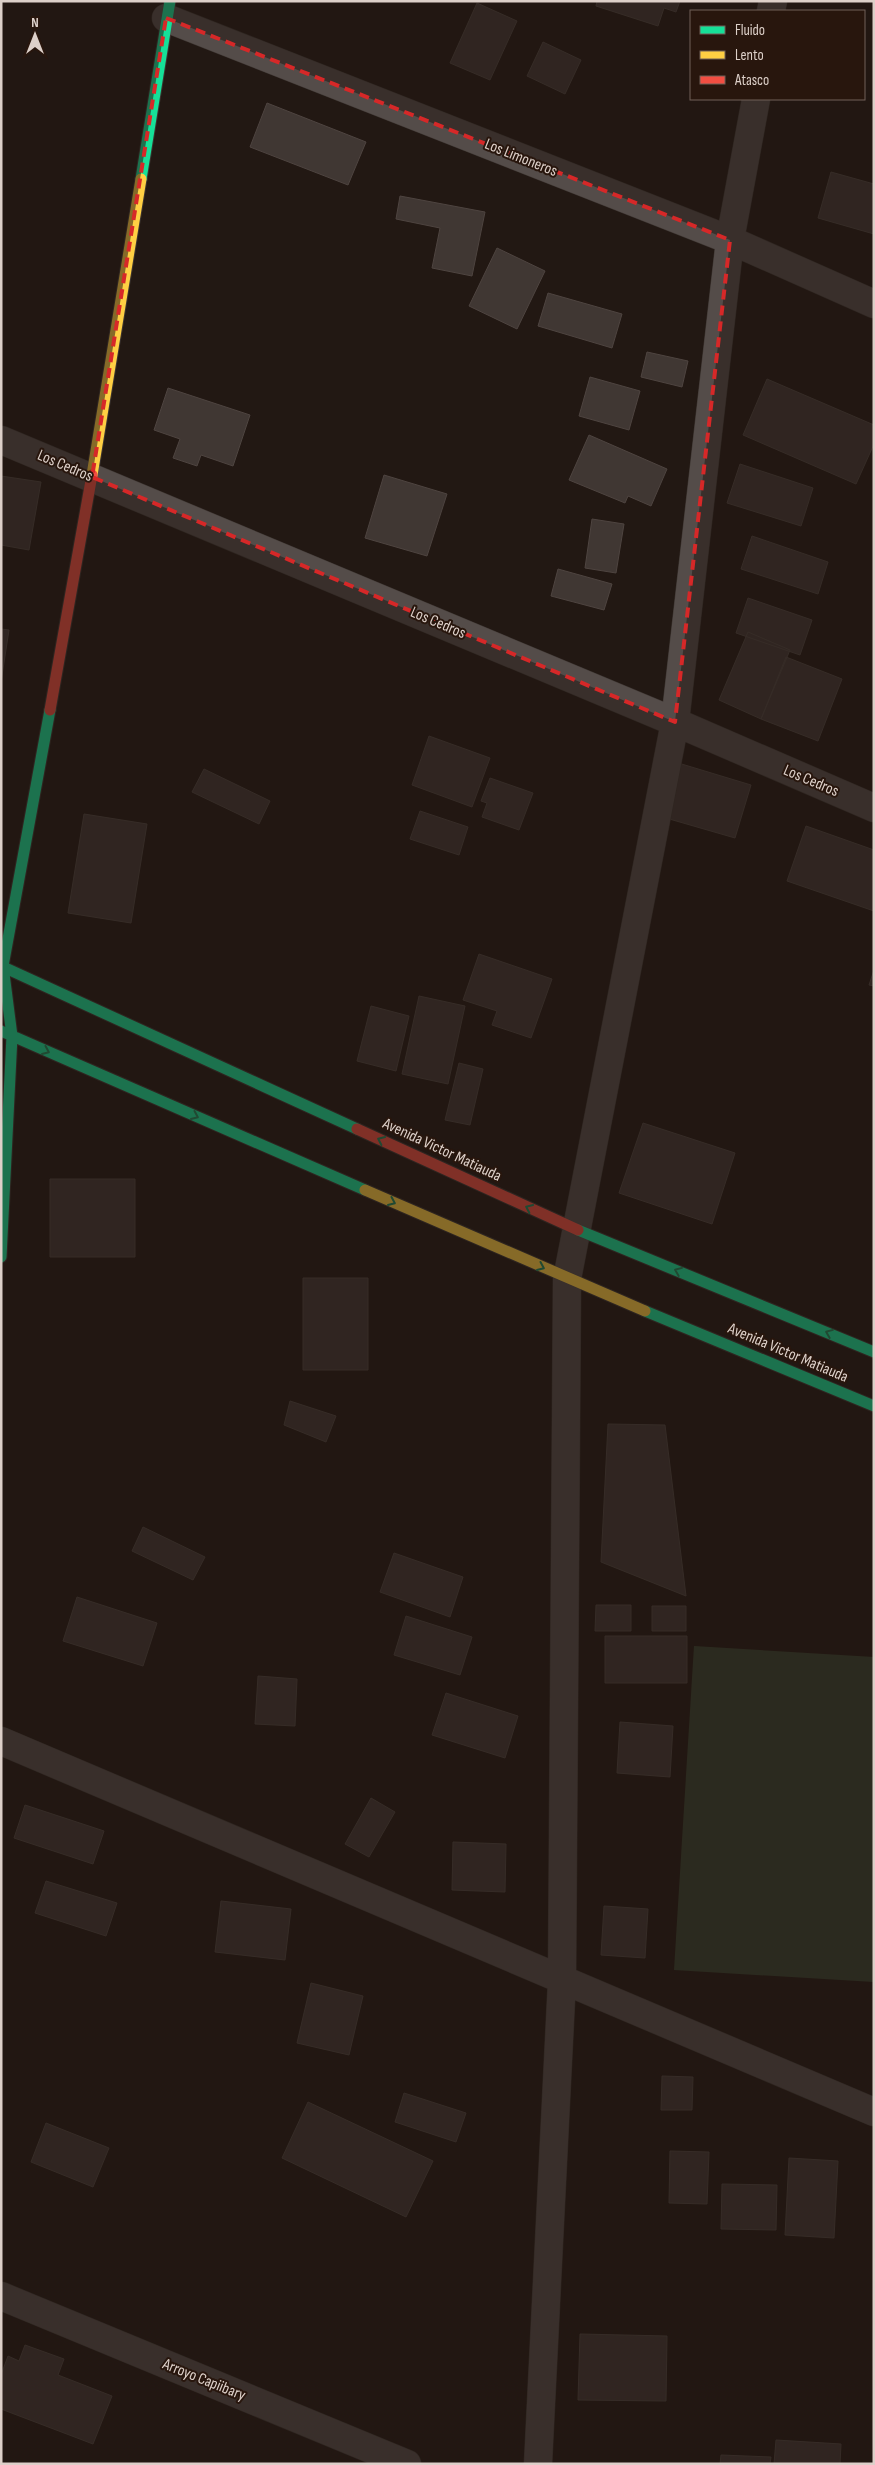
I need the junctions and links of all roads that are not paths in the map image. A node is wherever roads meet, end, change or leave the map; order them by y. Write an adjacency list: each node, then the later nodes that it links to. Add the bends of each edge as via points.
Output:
1 (168, 9): 3 (street, Los Limoneros); 6 (main road)
2 (756, 100): 3 (street)
3 (730, 240): 4 (street, Los Limoneros); 7 (street)
4 (874, 304)
5 (1, 440): 6 (street, Los Cedros)
6 (92, 477): 7 (street, Los Cedros); 9 (main road)
7 (675, 722): 8 (street, Los Cedros); 11 (street)
8 (874, 808)
9 (2, 966): 10 (main road); 11 (main road, Avenida Victor Matiauda, one-way to 9)
10 (6, 1033): 12 (main road); 13 (main road, Avenida Victor Matiauda, one-way to 13)
11 (576, 1229): 13 (street); 14 (main road, Avenida Victor Matiauda, one-way to 11)
12 (1, 1257)
13 (567, 1279): 15 (main road, Avenida Victor Matiauda); 17 (street)
14 (874, 1352)
15 (874, 1406)
16 (1, 1741): 17 (street)
17 (562, 1980): 18 (street); 21 (street)
18 (874, 2112)
19 (1, 2296): 20 (street, Arroyo Capiibary)
20 (407, 2464)
21 (538, 2464)

